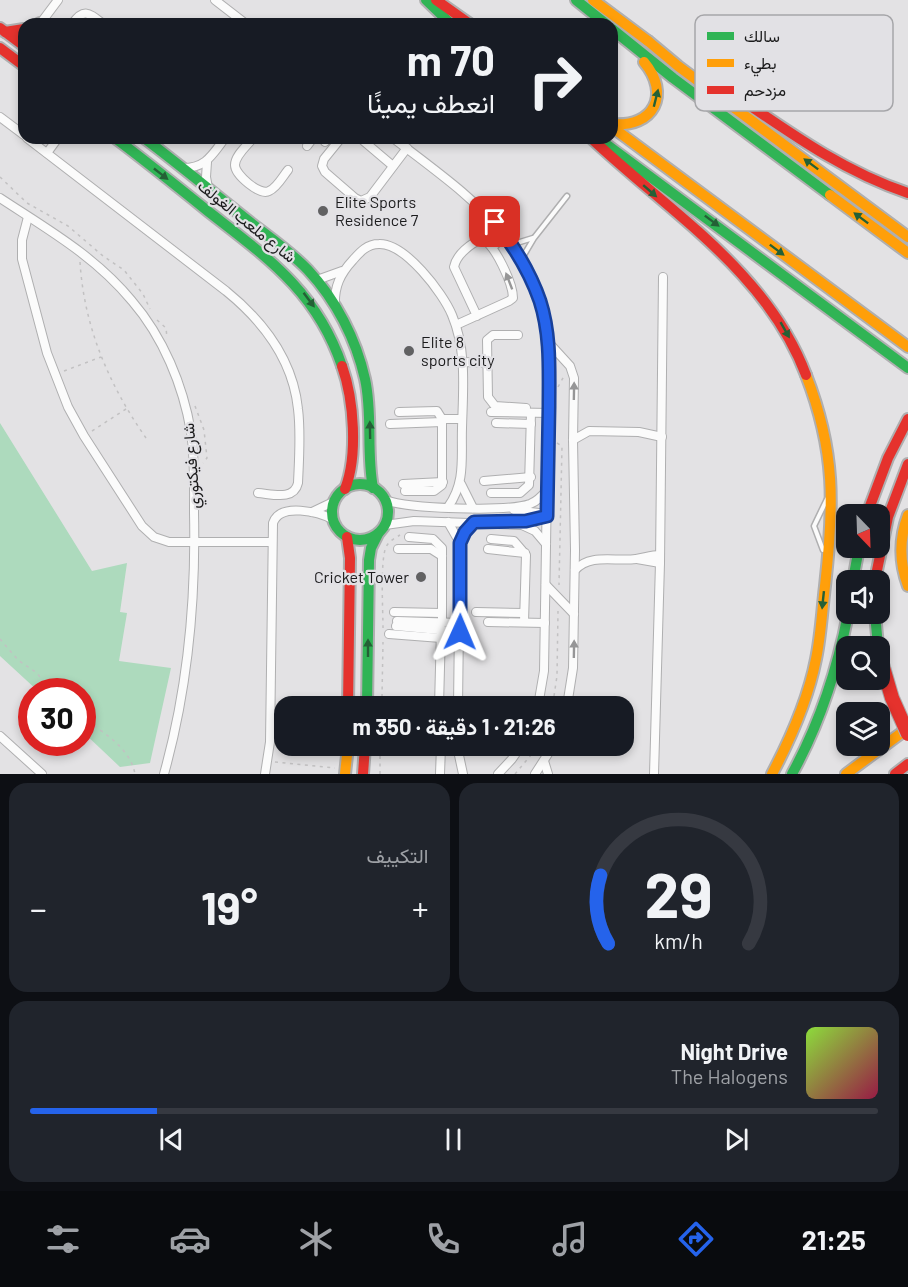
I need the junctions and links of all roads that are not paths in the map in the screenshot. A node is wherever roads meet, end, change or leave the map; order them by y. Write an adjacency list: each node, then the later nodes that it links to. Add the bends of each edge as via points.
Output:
1 (58, 0): 7 (street)
2 (215, 0): 10 (street)
3 (426, 0): 11 (main road)
4 (435, 0): 12 (main road)
5 (576, 0): 13 (main road)
6 (593, 0): 14 (main road)
7 (44, 18)
8 (77, 18): 9 (street, via 84,13)
9 (95, 18)
10 (238, 18)
11 (446, 18)
12 (461, 18)
13 (598, 18)
14 (617, 18)
15 (618, 19): 21 (main road)
16 (18, 29): 17 (main road)
17 (3, 30): 20 (main road)
18 (618, 34): 26 (main road, one-way to 18)
19 (618, 35): 31 (main road, one-way to 19, via 644,119 658,94 653,70)
20 (18, 41)
21 (648, 41): 24 (main road); 25 (main road, one-way to 21)
22 (0, 48): 23 (main road)
23 (18, 61)
24 (695, 69)
25 (695, 78)
26 (695, 94)
27 (717, 111): 64 (main road, one-way to 27)
28 (739, 111): 60 (main road, one-way to 28)
29 (759, 111): 54 (main road, via 838,163)
30 (0, 117): 33 (street)
31 (618, 125)
32 (618, 130): 74 (main road, one-way to 74)
33 (18, 131)
34 (35, 144): 48 (street)
35 (53, 144): 48 (street)
36 (124, 144): 58 (main road, شارع ملعب الغولف, one-way to 58)
37 (152, 144): 51 (main road, شارع ملعب الغولف)
38 (220, 144): 49 (street)
39 (248, 144): 52 (street, via 236,159 235,167 258,190 272,190)
40 (311, 144): 46 (street)
41 (336, 144): 50 (street, via 322,166 358,200 367,199)
42 (367, 144): 50 (street)
43 (401, 144): 47 (street)
44 (598, 144): 175 (main road, one-way to 175, via 750,280 793,345 810,383 826,443 831,525 812,679 792,736)
45 (606, 144): 77 (main road, one-way to 77)
46 (307, 146)
47 (406, 148): 50 (street); 62 (street, via 476,203)
48 (46, 153): 100 (street, via 242,303 279,351 295,389 299,412 298,487 290,495)
49 (207, 162): 51 (street); 53 (street)
50 (393, 166)
51 (182, 168): 53 (main road, شارع ملعب الغولف)
52 (288, 170)
53 (208, 188): 59 (main road, شارع ملعب الغولف)
54 (908, 194)
55 (567, 196): 61 (lane)
56 (0, 198): 57 (street, شارع فيكتوري)
57 (28, 217): 119 (street, شارع فيكتوري, via 79,249 107,274 146,319 169,359 191,433); 119 (street, via 22,260 55,375 84,436 148,532 161,540)
58 (216, 217): 59 (main road, via 227,211); 99 (main road, شارع ملعب الغولف, one-way to 99, via 284,271 311,302 331,335 344,369 351,405 352,466)
59 (265, 234): 68 (main road, شارع ملعب الغولف)
60 (908, 237)
61 (534, 238): 62 (lane, via 520,242); 65 (lane)
62 (508, 239): 63 (street); 65 (street)
63 (492, 247): 70 (street, one-way to 63, via 510,302 513,295); 70 (street, via 486,240 479,240 454,263 455,274)
64 (908, 254)
65 (521, 260): 73 (street, via 540,303)
66 (344, 271): 68 (street); 69 (street, via 335,291); 71 (street, via 370,245 390,246 432,282)
67 (663, 277): 90 (street)
68 (317, 280): 69 (main road, شارع ملعب الغولف)
69 (335, 306): 97 (main road, شارع ملعب الغولف, one-way to 69, via 366,380 354,341)
70 (477, 316): 71 (street)
71 (456, 325): 75 (street)
72 (519, 335): 76 (street, via 489,337)
73 (548, 342): 81 (street); 82 (street, one-way to 73, via 572,369)
74 (908, 347)
75 (463, 362): 76 (street); 83 (street)
76 (486, 363): 78 (street, via 489,401 495,406)
77 (908, 368)
78 (528, 410): 80 (street); 81 (street); 88 (street)
79 (399, 412): 85 (street, via 437,411)
80 (491, 412)
81 (549, 413): 98 (street)
82 (573, 418): 89 (street); 91 (street)
83 (462, 419): 85 (street); 95 (street)
84 (908, 419): 104 (main road)
85 (442, 421): 87 (street); 96 (street, via 443,482 439,489)
86 (495, 423): 88 (street)
87 (390, 424)
88 (531, 424): 93 (street)
89 (589, 431): 90 (street); 91 (street)
90 (662, 432): 128 (street)
91 (573, 440): 125 (street)
92 (908, 464): 131 (main road, via 888,517)
93 (531, 477): 94 (street); 101 (street, via 520,493)
94 (484, 481)
95 (461, 484): 105 (street); 106 (street)
96 (404, 487)
97 (373, 488): 99 (main road, via 359,485); 102 (main road)
98 (548, 488): 107 (street, via 530,504); 109 (street)
99 (345, 489): 103 (main road)
100 (258, 493)
101 (491, 493)
102 (386, 500): 105 (street, via 408,506); 115 (main road, via 388,513)
103 (335, 501): 108 (street); 111 (main road)
104 (871, 504)
105 (448, 507): 106 (street)
106 (473, 508): 107 (street)
107 (495, 508): 109 (street)
108 (311, 512): 111 (street); 120 (street, via 286,511 278,515 273,523)
109 (547, 515): 114 (street); 122 (street)
110 (908, 515): 133 (main road, via 900,550)
111 (334, 520): 116 (main road)
112 (448, 522): 113 (street); 115 (street, via 414,521); 121 (street)
113 (474, 522): 114 (street); 121 (street)
114 (497, 523): 122 (street, via 531,528)
115 (382, 529): 116 (main road, via 363,540); 148 (main road, one-way to 115, via 369,561 371,548)
116 (347, 537): 147 (main road)
117 (409, 537): 127 (street, via 433,539 442,548)
118 (491, 539): 126 (street, via 512,540)
119 (195, 542): 120 (street); 166 (street, شارع فيكتوري, via 191,640 178,720)
120 (272, 542): 167 (street, via 270,742)
121 (460, 543): 140 (street)
122 (547, 546): 132 (street)
123 (398, 549): 127 (street, via 431,549)
124 (488, 549): 126 (street)
125 (575, 550): 129 (street); 130 (street)
126 (525, 553): 136 (street, via 528,562)
127 (442, 556): 135 (street)
128 (660, 559): 129 (street); 174 (street)
129 (590, 560): 130 (street)
130 (575, 570): 137 (street)
131 (877, 570)
132 (546, 585): 137 (street); 141 (street)
133 (908, 586)
134 (476, 612): 136 (street)
135 (441, 613): 143 (street); 143 (street, via 396,620)
136 (524, 613): 139 (street)
137 (574, 614): 152 (street, one-way to 137)
138 (488, 622): 139 (street)
139 (524, 622): 141 (street)
140 (460, 623): 143 (street); 144 (street)
141 (545, 623): 151 (street)
142 (846, 624): 176 (main road, via 828,698)
143 (441, 630): 144 (street); 145 (street); 149 (street)
144 (460, 632): 150 (street)
145 (389, 634)
146 (890, 690): 154 (main road, bridge)
147 (348, 696)
148 (367, 696)
149 (439, 696)
150 (458, 696)
151 (540, 696)
152 (569, 696)
153 (908, 728): 177 (main road)
154 (908, 734)
155 (0, 736): 165 (street)
156 (347, 756): 164 (main road)
157 (364, 756): 168 (main road)
158 (441, 756): 169 (street)
159 (459, 756): 170 (street)
160 (514, 756): 171 (street)
161 (547, 756): 162 (street)
162 (544, 761): 172 (street); 173 (street)
163 (908, 764): 178 (main road)
164 (345, 772)
165 (42, 774)
166 (164, 774)
167 (265, 774)
168 (363, 774)
169 (440, 774)
170 (463, 774)
171 (498, 774)
172 (535, 774)
173 (548, 774)
174 (654, 774)
175 (772, 774)
176 (792, 774)
177 (846, 774)
178 (895, 774)

